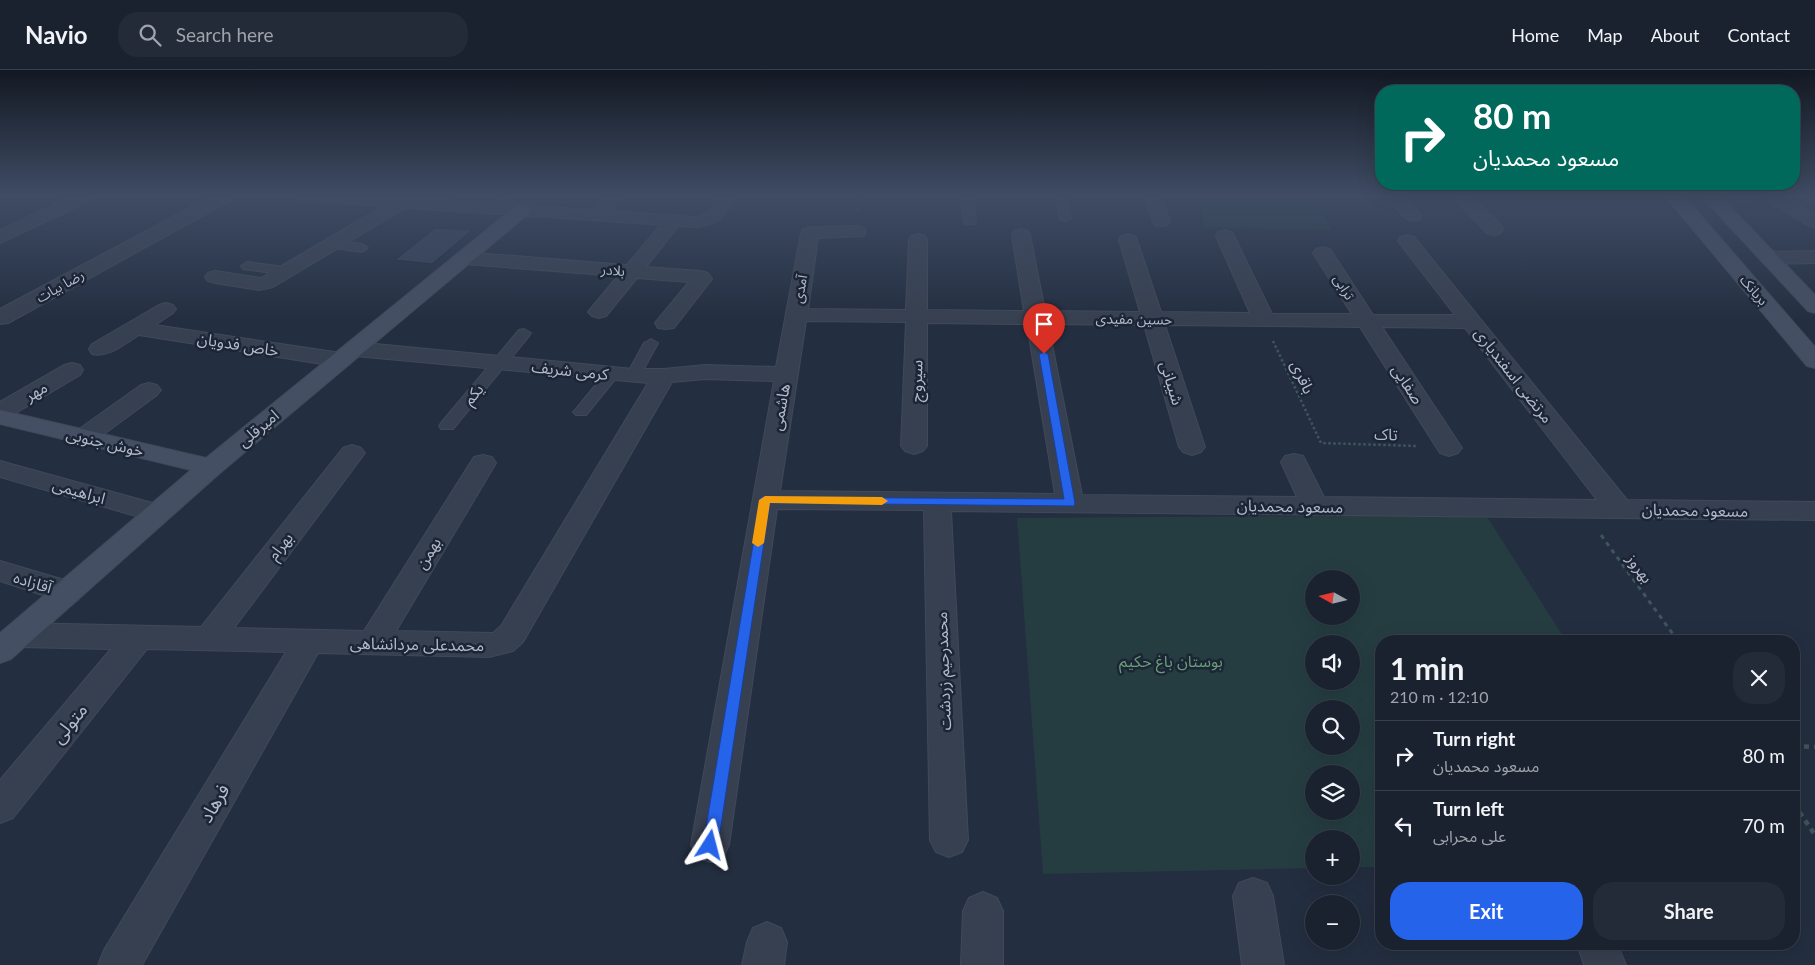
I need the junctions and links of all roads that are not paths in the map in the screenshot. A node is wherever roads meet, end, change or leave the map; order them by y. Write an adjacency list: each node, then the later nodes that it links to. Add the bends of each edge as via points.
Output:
1 (148, 238): 29 (street, رضا بیات)
2 (339, 238): 13 (street)
3 (481, 238): 17 (main road, امیرقلی)
4 (660, 238): 21 (street)
5 (809, 238): 26 (street, آمدی)
6 (1023, 238): 28 (street)
7 (1226, 238): 31 (street)
8 (1710, 238): 40 (main road, بریانک)
9 (1750, 238): 18 (main road, بریانک)
10 (918, 240): 27 (street, سیروج)
11 (1128, 240): 30 (street, شیبانی)
12 (1407, 241): 33 (street, مرتضی اسفندیاری)
13 (331, 244): 14 (lane); 20 (street)
14 (362, 248)
15 (1323, 253): 32 (street, ترابی)
16 (1815, 257): 18 (street)
17 (464, 258): 21 (street, بلادر); 39 (main road, امیرقلی)
18 (1769, 258): 23 (main road, بریانک)
19 (247, 266): 20 (lane)
20 (285, 271): 22 (street, via 259,284)
21 (632, 272): 25 (street); 34 (street, بلادر, via 701,277)
22 (215, 277)
23 (1815, 307)
24 (166, 310): 35 (street)
25 (599, 312)
26 (796, 315): 27 (street, حسین مفیدی); 43 (street, هاشمی)
27 (917, 316): 28 (street, حسین مفیدی); 52 (street, سیروج)
28 (1037, 317): 30 (street, حسین مفیدی); 62 (street)
29 (0, 318)
30 (1152, 319): 31 (street, حسین مفیدی); 53 (street, شیبانی)
31 (1264, 320): 32 (street, حسین مفیدی)
32 (1366, 321): 33 (street, حسین مفیدی); 54 (street, صفایی)
33 (1473, 322): 64 (street, مرتضی اسفندیاری)
34 (666, 323)
35 (136, 328): 38 (street); 39 (street, خاص فدویان)
36 (524, 333): 41 (lane, یکم)
37 (651, 343): 44 (lane)
38 (100, 349)
39 (348, 354): 41 (street, کرمی شریف); 58 (main road, امیرقلی)
40 (1815, 360)
41 (500, 363): 44 (street, کرمی شریف); 50 (lane, یکم)
42 (72, 370): 47 (street, مهر)
43 (786, 374): 45 (street, کرمی شریف, via 705,372); 60 (street, هاشمی)
44 (623, 375): 45 (street, کرمی شریف); 48 (lane)
45 (664, 376): 73 (street, محمدعلی مردانشاهی, via 512,634 502,643 489,645)
46 (149, 390): 51 (street)
47 (0, 412)
48 (581, 412)
49 (0, 417): 51 (main road, خوش جنوبی)
50 (447, 426)
51 (84, 437): 58 (main road, خوش جنوبی)
52 (914, 446)
53 (1192, 447)
54 (1450, 448)
55 (352, 452): 70 (street, بهرام)
56 (1294, 462): 63 (street)
57 (483, 463): 73 (street, بهمن)
58 (211, 467): 66 (main road, امیرقلی)
59 (0, 470): 66 (street, ابراهیمی)
60 (765, 500): 61 (street, مسعود محمدیان); 76 (street, هاشمی)
61 (937, 502): 62 (street, مسعود محمدیان); 75 (street, محمدرحیم زردشت)
62 (1070, 503): 63 (street, مسعود محمدیان)
63 (1315, 506): 64 (street, مسعود محمدیان)
64 (1619, 509): 65 (street, مسعود محمدیان)
65 (1815, 511)
66 (158, 514): 68 (main road, امیرقلی)
67 (0, 571): 68 (street, آقازاده)
68 (67, 592): 72 (main road, امیرقلی)
69 (138, 638): 70 (street, محمدعلی مردانشاهی); 72 (street, محمدعلی مردانشاهی); 74 (street, متولی)
70 (208, 640): 71 (street, محمدعلی مردانشاهی)
71 (308, 642): 73 (street, محمدعلی مردانشاهی); 80 (street, فرهاد)
72 (9, 643)
73 (373, 643)
74 (0, 807)
75 (949, 840)
76 (710, 845)
77 (1253, 896): 82 (street)
78 (984, 911): 81 (street)
79 (1600, 950): 83 (street)
80 (119, 965)
81 (982, 965)
82 (1263, 965)
83 (1606, 965)

